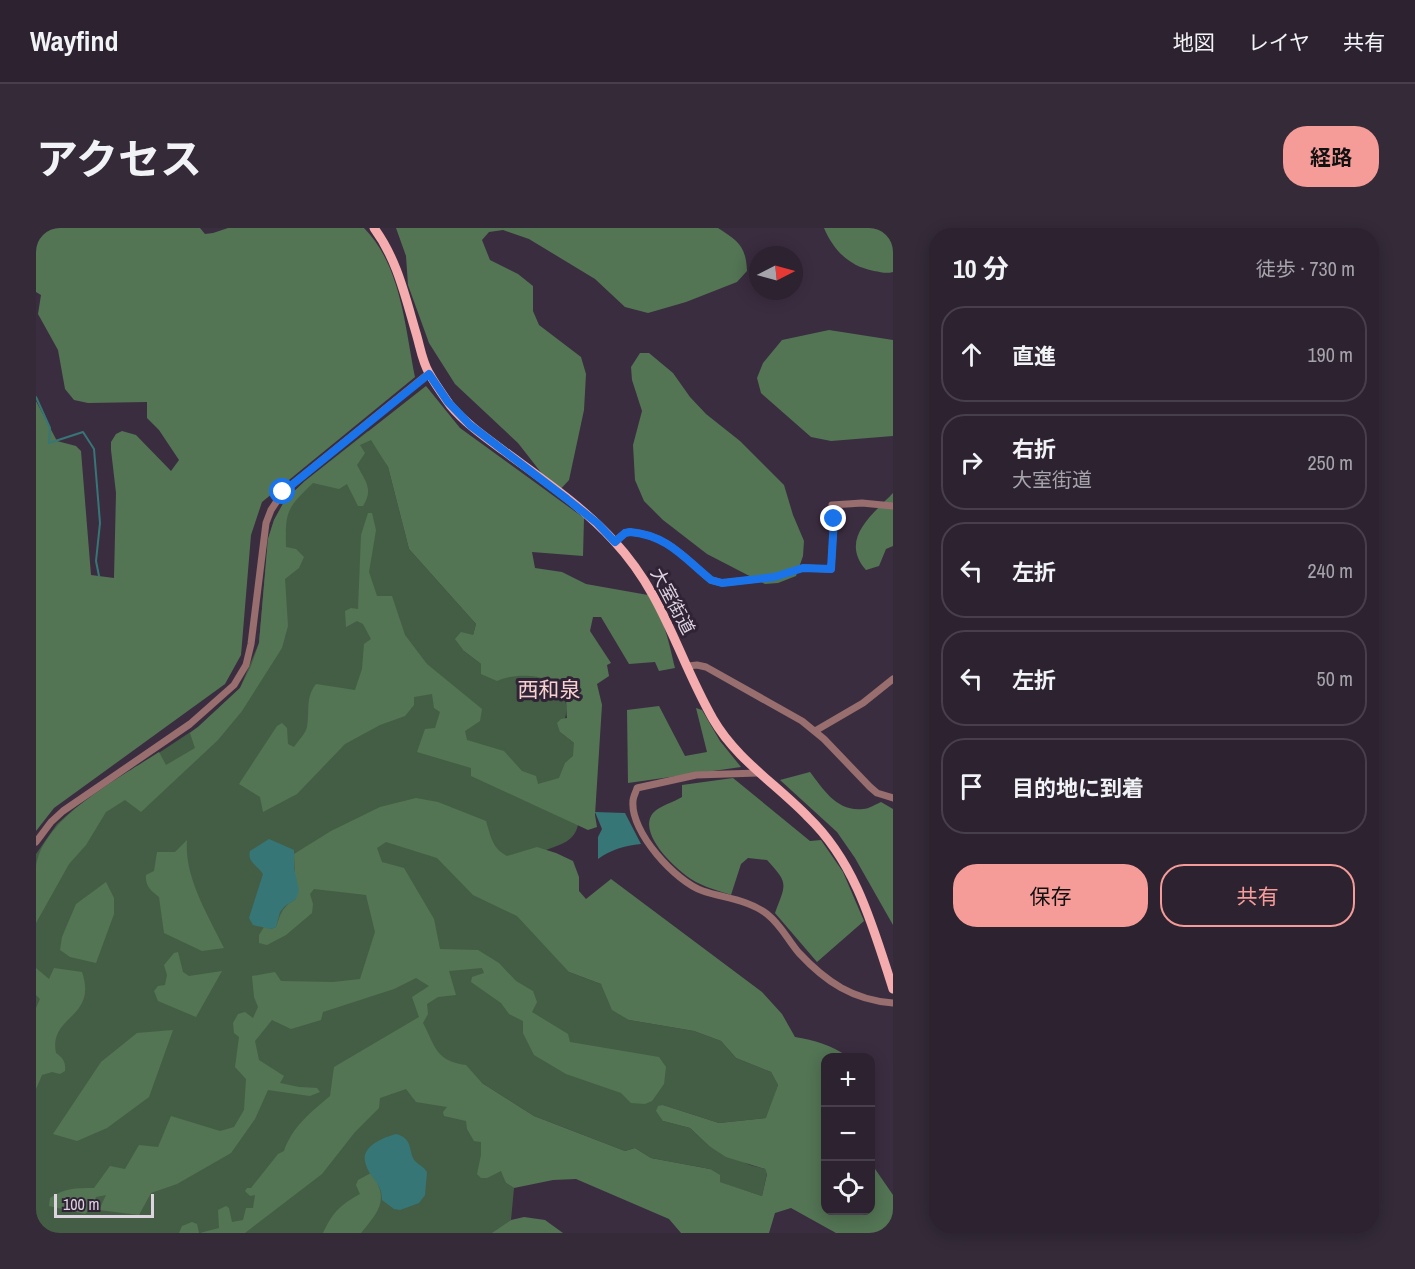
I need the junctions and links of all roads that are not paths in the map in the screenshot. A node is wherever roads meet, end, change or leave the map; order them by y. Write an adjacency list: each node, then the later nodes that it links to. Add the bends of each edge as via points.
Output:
1 (374, 228): 2 (main road, 大室街道, via 401,281)
2 (429, 374): 4 (main road, 大室街道, via 470,425 597,523); 10 (street, via 283,492 271,510 264,535 251,644 246,665 234,685 190,724 63,811)
3 (893, 506): 4 (street, via 832,505 831,569 803,568 774,577 717,582 668,543 630,532)
4 (615, 542): 5 (main road, 大室街道, via 655,596)
5 (688, 666): 7 (street, via 714,671); 8 (main road, 大室街道, via 713,719)
6 (893, 679): 7 (street, via 863,703)
7 (815, 730): 9 (street, via 870,787)
8 (758, 773): 11 (main road, 大室街道, via 808,816 843,860 860,893); 12 (street, via 696,775 637,788 633,801 638,823 657,854 683,880 765,912 799,952 844,991)
9 (893, 798)
10 (36, 842)
11 (893, 989)
12 (893, 1003)

